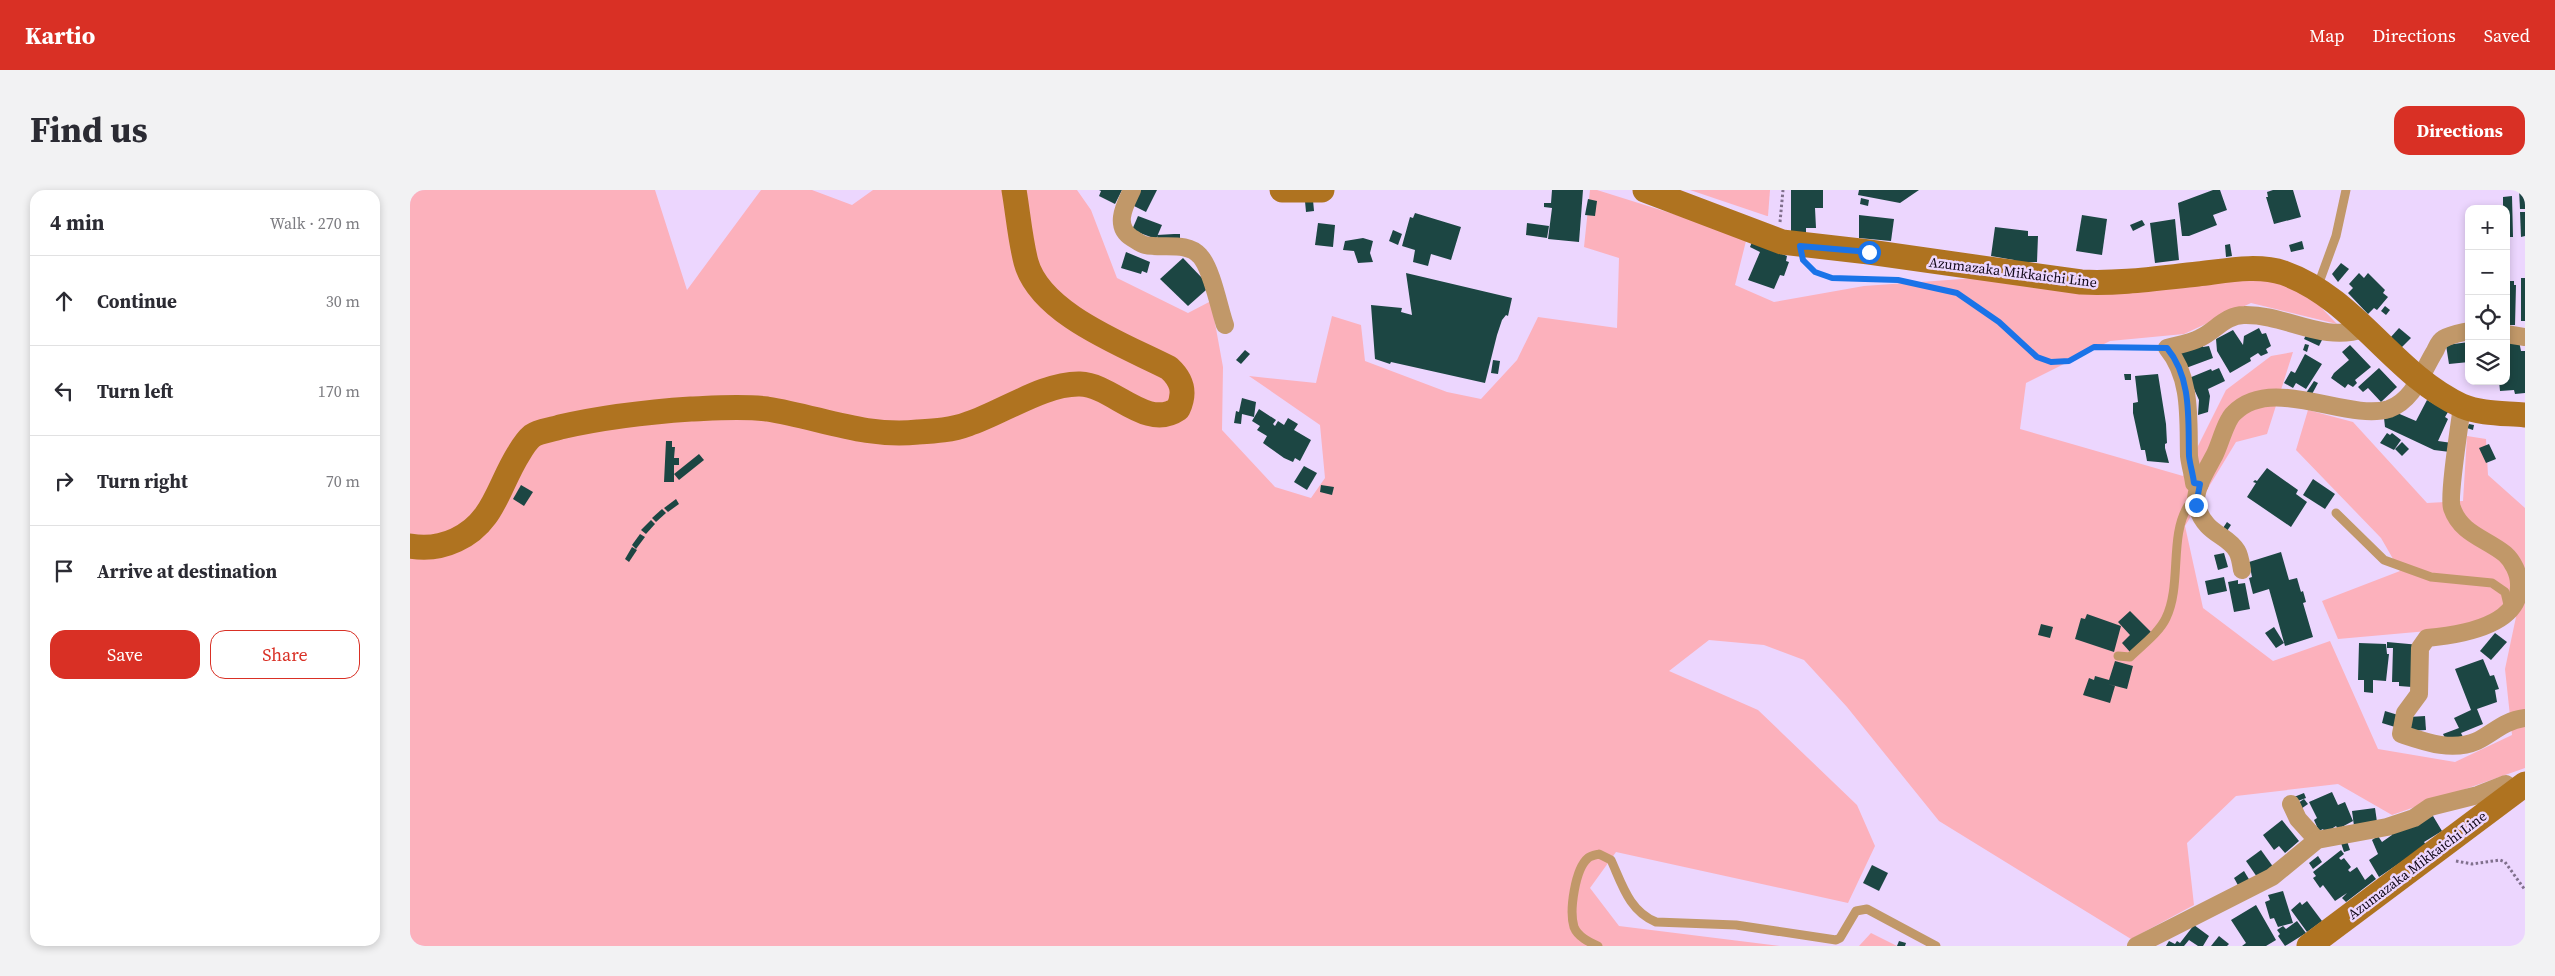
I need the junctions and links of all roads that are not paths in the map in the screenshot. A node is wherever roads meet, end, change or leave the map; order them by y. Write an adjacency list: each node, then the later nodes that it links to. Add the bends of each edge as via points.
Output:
1 (1014, 190): 19 (main road, via 1026,263 1036,284 1052,301 1088,328 1177,375 1183,389 1178,409 1162,416 1098,388 1080,384 1054,388 962,426 916,433 858,431 767,409 733,407 610,416 532,436 513,462 486,518 477,528 441,545 428,548)
2 (1132, 190): 8 (street, via 1122,210 1121,225 1128,236 1144,245 1188,248 1201,257)
3 (1282, 190): 4 (main road)
4 (1322, 190)
5 (1645, 190): 7 (main road, Azumazaka Mikkaichi Line, via 1791,244 2081,282 2110,284 2242,269 2282,273)
6 (2346, 190): 7 (lane, via 2336,236)
7 (2317, 288): 9 (main road, Azumazaka Mikkaichi Line)
8 (1225, 325)
9 (2364, 329): 13 (main road, Azumazaka Mikkaichi Line); 16 (street, via 2353,333 2325,333 2241,314 2201,338 2167,348 2177,360 2183,378 2190,418 2189,459 2194,483)
10 (2465, 332): 13 (street, via 2441,340)
11 (2510, 335): 12 (street)
12 (2525, 337)
13 (2419, 379): 14 (main road, Azumazaka Mikkaichi Line); 16 (street, via 2401,403 2376,411 2289,398 2260,400 2246,405 2233,414)
14 (2462, 406): 15 (main road, Azumazaka Mikkaichi Line, via 2478,411); 21 (street, via 2451,506 2460,524 2506,554 2519,574 2520,594)
15 (2525, 415)
16 (2200, 484): 17 (street)
17 (2196, 505): 20 (street, via 2204,522 2237,551); 22 (lane, via 2188,506 2184,513 2176,558 2174,600 2166,620 2130,657)
18 (2336, 513): 21 (lane, via 2384,560 2431,577 2492,583 2504,592)
19 (410, 546)
20 (2242, 570)
21 (2509, 612): 23 (street, via 2480,629 2427,638 2420,648 2419,694 2405,713 2401,734 2432,745 2456,746 2476,741 2507,721)
22 (2118, 656)
23 (2525, 718)
24 (2520, 788): 26 (street, via 2506,784 2496,786 2430,807 2414,818 2386,827); 27 (main road, Azumazaka Mikkaichi Line)
25 (2291, 804): 26 (street, via 2298,820)
26 (2317, 840): 30 (street, via 2272,877)
27 (2321, 942)
28 (1598, 946): 29 (lane, via 1582,938 1574,927 1573,898 1578,874 1587,859 1599,854 1611,860 1627,897 1636,909 1656,922 1736,925 1836,940 1856,911 1867,908)
29 (1936, 946)
30 (2136, 946)

